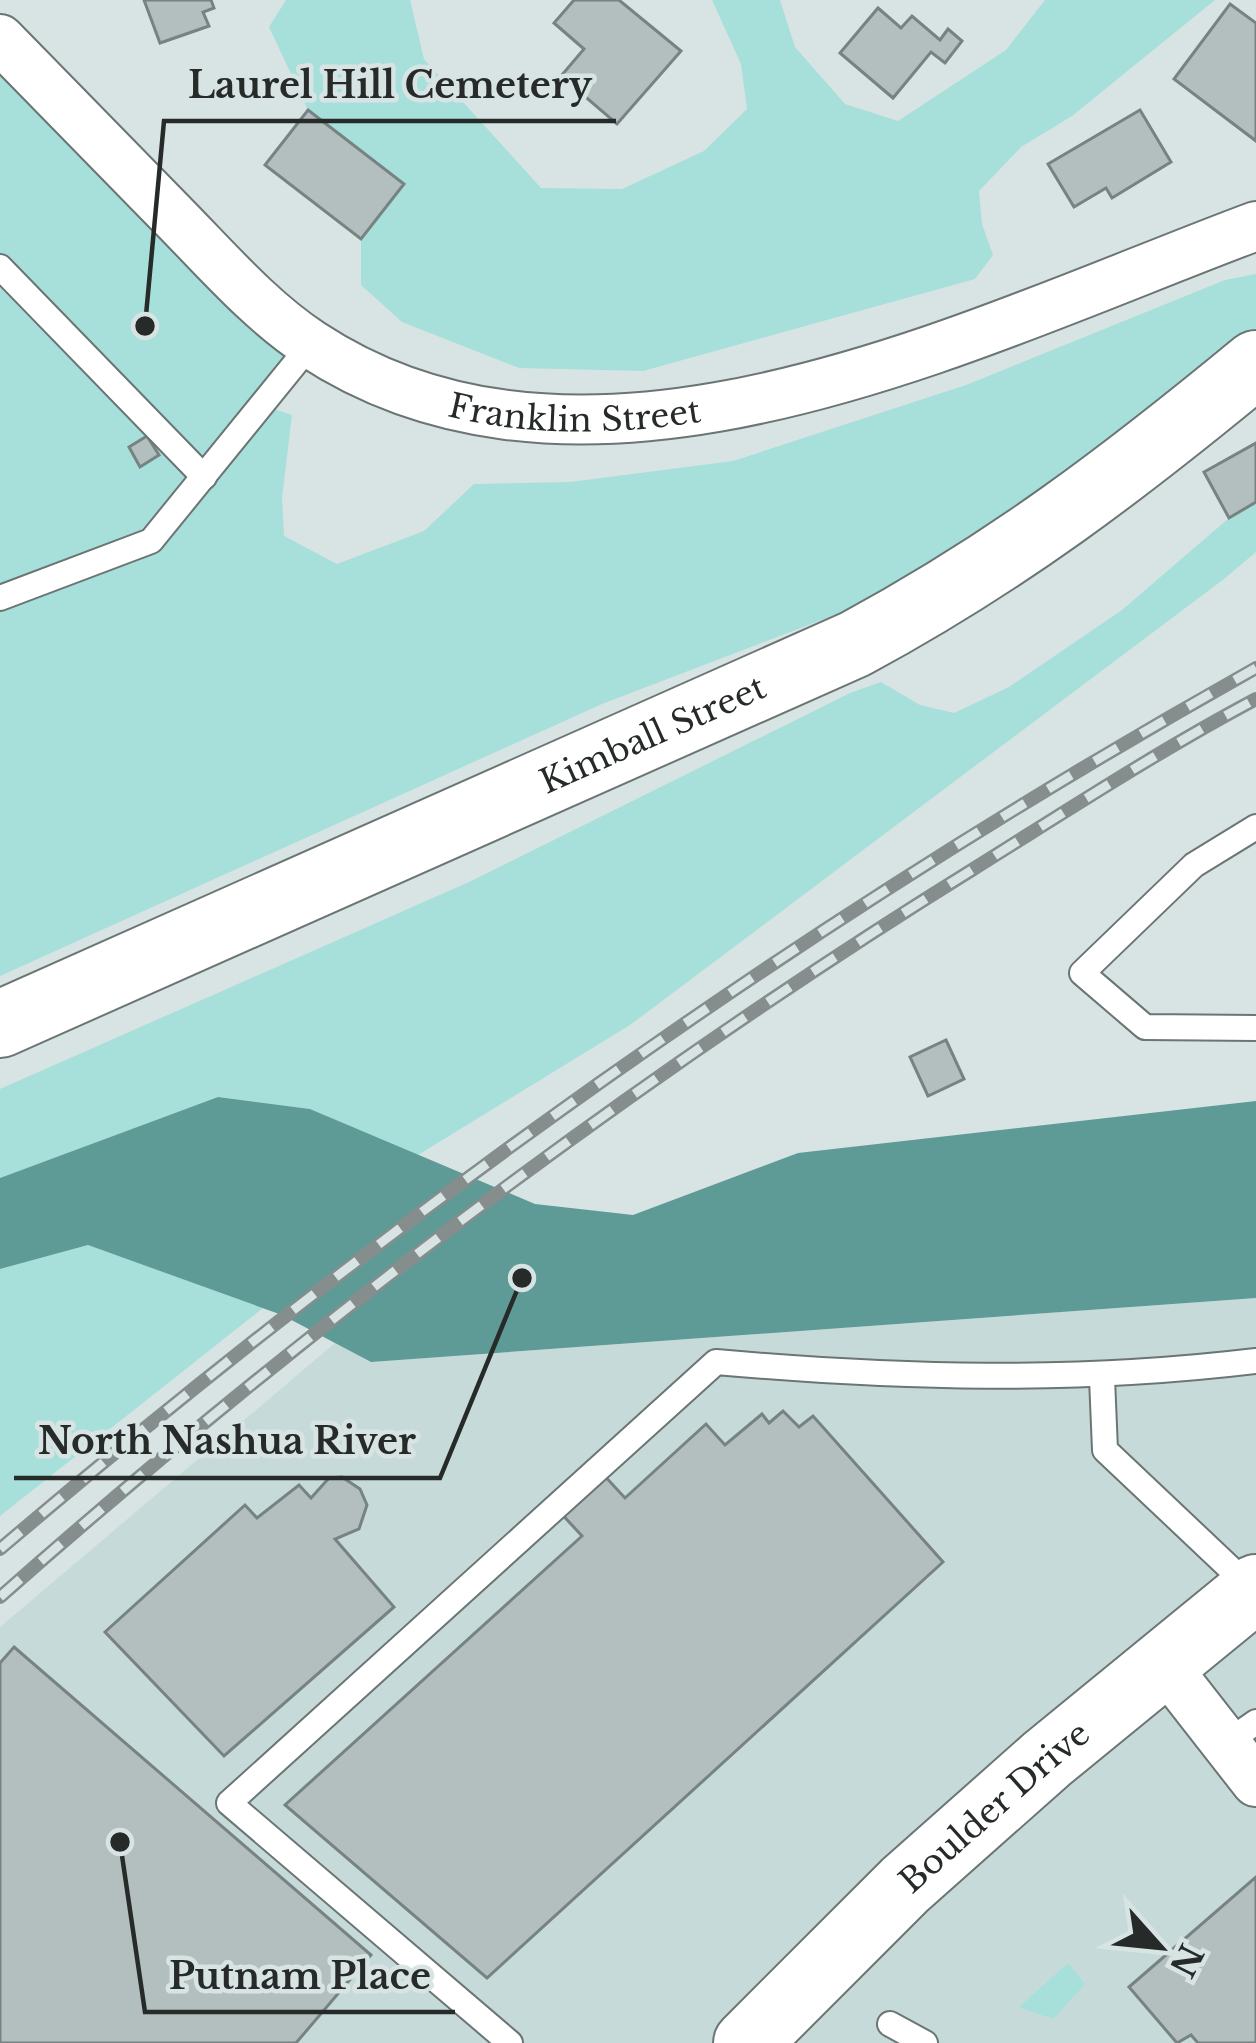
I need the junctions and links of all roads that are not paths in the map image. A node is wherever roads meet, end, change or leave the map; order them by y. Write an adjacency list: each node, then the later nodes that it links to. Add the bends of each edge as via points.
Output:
1 (0, 40): 4 (street, Franklin Street)
2 (1256, 226): 4 (street, Franklin Street, via 839,377 641,418 499,417 387,380)
3 (0, 267): 6 (lane)
4 (311, 344): 6 (lane)
5 (1256, 364): 9 (main road, Kimball Street, via 1056,524 855,644)
6 (204, 477): 7 (lane, via 151,541)
7 (0, 598)
8 (1256, 827): 10 (lane, via 1194,865 1082,974 1145,1027)
9 (0, 1024)
10 (1256, 1028)
11 (1256, 1361): 12 (lane)
12 (1102, 1378): 13 (lane, via 1105,1450); 18 (lane, via 850,1374 716,1362 229,1803)
13 (1254, 1589): 14 (main road, Boulder Drive)
14 (1163, 1663): 15 (street); 19 (main road, Boulder Drive, via 905,1885)
15 (1241, 1733): 16 (street)
16 (1256, 1782)
17 (890, 2024): 20 (lane)
18 (510, 2043)
19 (748, 2043)
20 (925, 2043)

